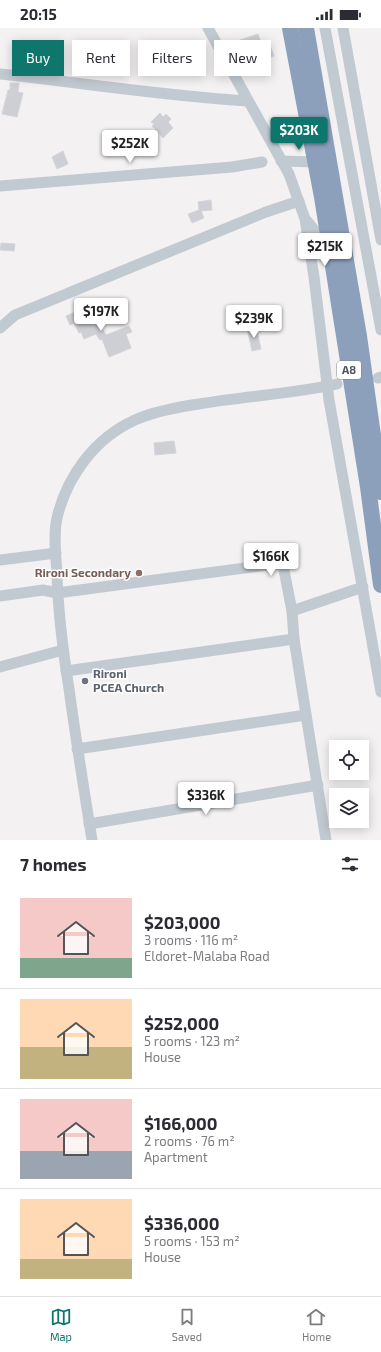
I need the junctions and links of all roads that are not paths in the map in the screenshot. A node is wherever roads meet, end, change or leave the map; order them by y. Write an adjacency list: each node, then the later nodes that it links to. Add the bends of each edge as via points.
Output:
1 (208, 28): 7 (street)
2 (290, 28): 10 (highway, A8)
3 (306, 28): 19 (highway, A8, via 359,336)
4 (325, 28): 17 (street)
5 (343, 28): 14 (street)
6 (0, 74): 7 (street)
7 (248, 102): 8 (street)
8 (281, 161): 10 (street); 12 (street)
9 (262, 162): 11 (street, via 232,167)
10 (316, 162): 15 (highway, A8)
11 (0, 186)
12 (299, 201): 13 (street); 16 (street, via 266,212 15,316)
13 (305, 219): 15 (street); 18 (street)
14 (381, 240)
15 (330, 251): 22 (highway, A8)
16 (0, 328)
17 (381, 330)
18 (332, 385): 20 (street, via 183,406 149,415 120,428 82,462 69,482 57,519); 23 (street)
19 (381, 492)
20 (56, 553): 21 (street); 24 (street)
21 (0, 560)
22 (381, 585)
23 (364, 587): 26 (street); 31 (street)
24 (57, 593): 25 (street, via 43,590); 26 (street, via 280,564 283,565); 28 (street)
25 (0, 596)
26 (292, 611): 27 (street)
27 (294, 639): 30 (street); 32 (street)
28 (63, 650): 29 (street); 30 (street)
29 (0, 667)
30 (66, 671): 33 (street)
31 (381, 692)
32 (306, 715): 33 (street); 34 (street)
33 (77, 748): 35 (street)
34 (318, 785): 35 (street); 37 (street)
35 (89, 824): 36 (street)
36 (92, 840)
37 (326, 840)

